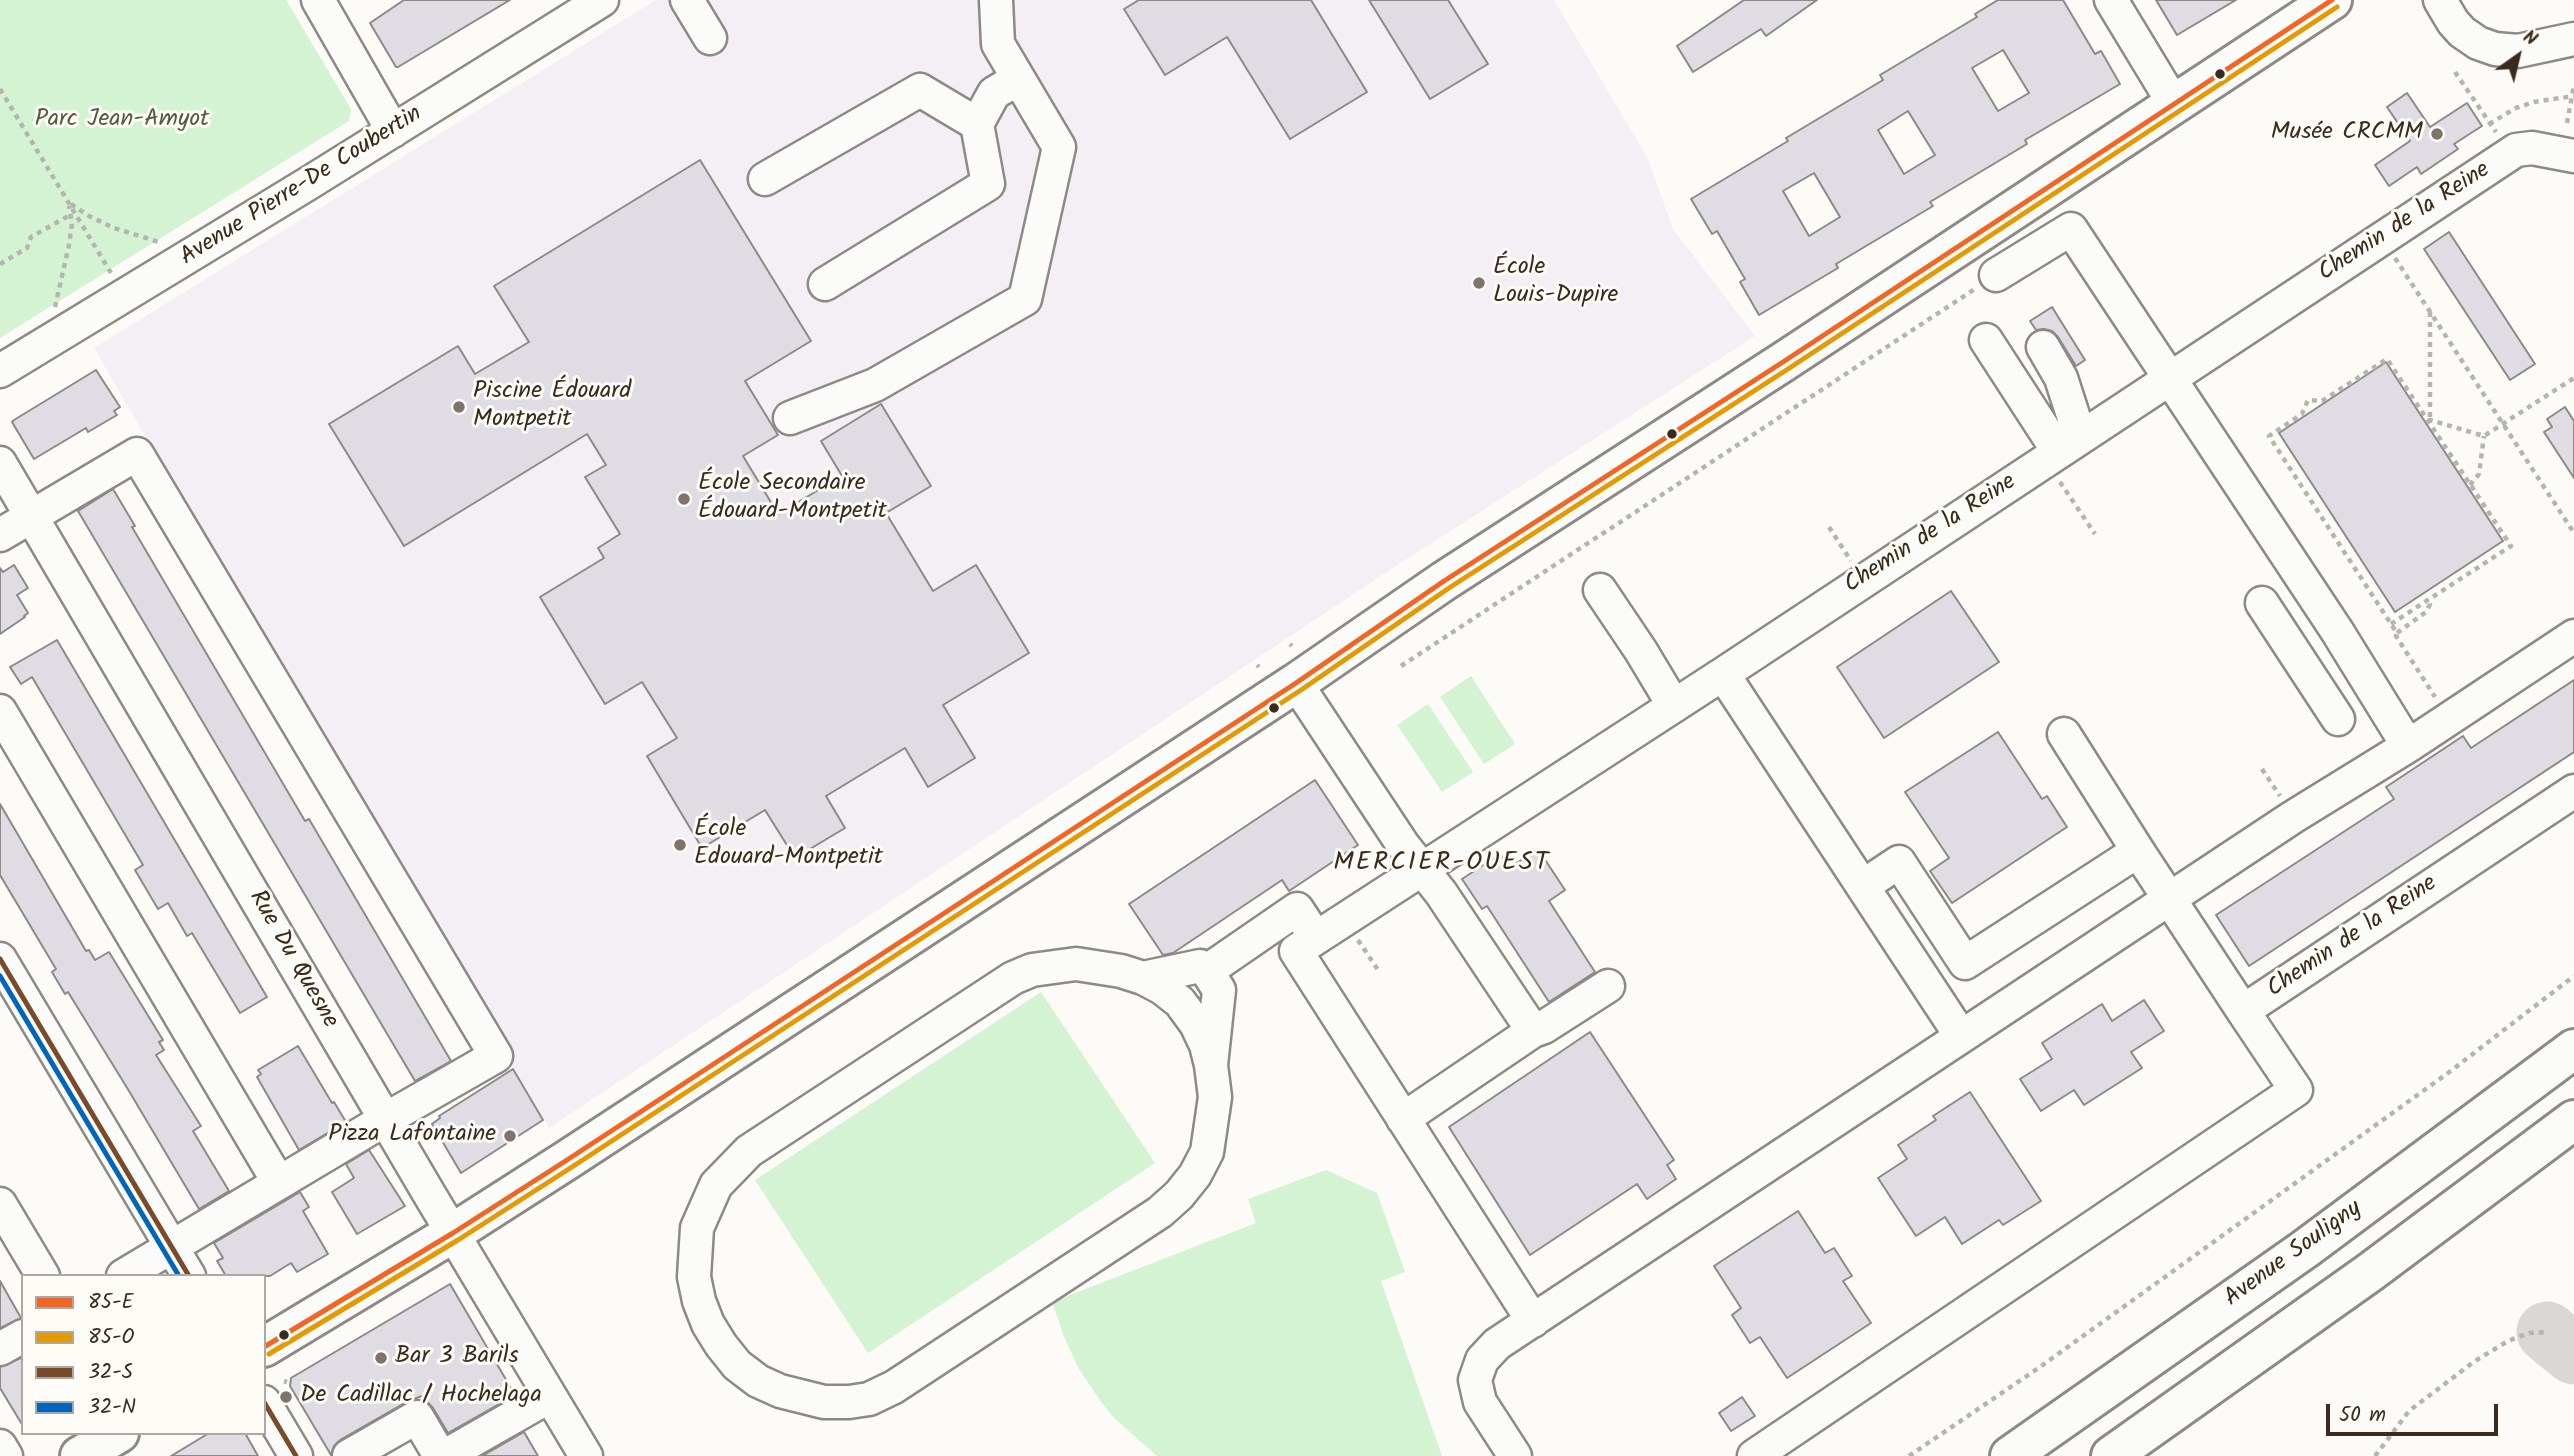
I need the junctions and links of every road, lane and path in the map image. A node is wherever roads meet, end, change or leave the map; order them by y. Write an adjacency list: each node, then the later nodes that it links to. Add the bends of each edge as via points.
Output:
1 (319, 0): 21 (street)
2 (602, 0): 21 (street, Avenue Pierre-De Coubertin)
3 (687, 0): 8 (street)
4 (996, 0): 11 (street, via 998,44)
5 (2111, 0): 17 (street)
6 (2332, 0): 17 (main road)
7 (2440, 0): 9 (street, via 2462,32 2496,49 2518,51)
8 (710, 38)
9 (2574, 39)
10 (2455, 72): 20 (path)
11 (1018, 79): 19 (street, via 994,93); 40 (street, via 1059,147 1025,299 875,385)
12 (2574, 85): 14 (path)
13 (0, 89): 16 (path)
14 (2573, 96): 18 (path); 20 (path, via 2533,102)
15 (0, 102): 16 (path)
16 (7, 103): 25 (path)
17 (2174, 104): 64 (main road, via 1456,573)
18 (2567, 123)
19 (977, 124): 24 (street, via 920,90); 32 (street, via 988,184)
20 (2489, 124): 22 (path)
21 (393, 131): 37 (street, Avenue Pierre-De Coubertin)
22 (2497, 134)
23 (2574, 156): 38 (street, Chemin de la Reine, via 2532,148 2516,150)
24 (765, 179)
25 (68, 202): 26 (path); 27 (path, via 106,224); 30 (path)
26 (70, 215): 29 (path, via 32,237 27,248); 33 (path, via 66,266)
27 (160, 243)
28 (2391, 253): 34 (path)
29 (0, 264)
30 (111, 273)
31 (1996, 275): 38 (street, via 2071,229); 62 (path)
32 (825, 284)
33 (55, 307)
34 (2430, 312): 41 (path); 42 (path)
35 (1986, 340): 44 (street)
36 (2043, 347): 44 (street, via 2061,378)
37 (0, 371)
38 (2170, 377): 44 (street, Chemin de la Reine); 58 (street)
39 (2574, 378): 42 (path)
40 (790, 418)
41 (2429, 420): 43 (path); 46 (path); 57 (path, via 2387,359 2322,401 2308,400 2302,414 2269,436)
42 (2504, 424): 43 (path); 50 (path)
43 (2484, 436): 46 (path, via 2479,474)
44 (2069, 444): 63 (street, Chemin de la Reine)
45 (0, 463): 48 (street, Rue Du Quesne)
46 (2470, 485): 55 (path, via 2511,546)
47 (2063, 488): 51 (path)
48 (32, 516): 52 (street); 91 (street, Rue Du Quesne); 91 (street, via 137,454 496,1056)
49 (1829, 527): 53 (path)
50 (2574, 533)
51 (2095, 534)
52 (0, 535)
53 (1845, 552)
54 (1600, 590): 65 (street)
55 (2428, 600): 57 (path); 59 (path, via 2426,612)
56 (2262, 603): 61 (street)
57 (2391, 624): 59 (path)
58 (2337, 631): 61 (street); 70 (street)
59 (2396, 633): 66 (path)
60 (2574, 636): 70 (street)
61 (2297, 657): 68 (street)
62 (1401, 666)
63 (1723, 674): 65 (street, Chemin de la Reine); 76 (street)
64 (1296, 683): 75 (street); 96 (main road)
65 (1674, 706): 75 (street, Chemin de la Reine)
66 (2442, 708)
67 (0, 711): 94 (street)
68 (2338, 719)
69 (2064, 734): 74 (street, Chemin de la Reine)
70 (2408, 746): 77 (street)
71 (2262, 769): 73 (path)
72 (2574, 791): 86 (street, Chemin de la Reine)
73 (2280, 794)
74 (2138, 851): 76 (street, via 1965,963 1899,862); 77 (street, Chemin de la Reine)
75 (1423, 870): 78 (street, Chemin de la Reine); 87 (street)
76 (1863, 886): 88 (street)
77 (2169, 900): 86 (street, Chemin de la Reine); 88 (street)
78 (1306, 944): 81 (street, via 1297,909); 92 (street)
79 (1363, 948): 82 (path)
80 (0, 958): 97 (street)
81 (1207, 971): 84 (street, via 1199,966); 90 (street, via 1219,990)
82 (1380, 973)
83 (2574, 976): 118 (path, via 2426,1090)
84 (1143, 978): 90 (street, via 1180,1002 1196,1024); 90 (street, via 1076,964 1013,978 749,1151 716,1185 697,1228 694,1277 708,1324 721,1345 758,1381 803,1399 849,1402 894,1387 1179,1195 1207,1152 1215,1097)
85 (1608, 986): 87 (street)
86 (2243, 1012): 117 (street, via 2296,1090)
87 (1533, 1031): 92 (street)
88 (1961, 1036): 101 (street)
89 (2574, 1049): 119 (main road, Avenue Souligny, via 2316,1241)
90 (1211, 1065)
91 (386, 1119): 94 (street); 96 (street, Rue Du Quesne)
92 (1403, 1119): 101 (street)
93 (2574, 1121): 120 (main road)
94 (279, 1183): 97 (street)
95 (0, 1204): 98 (street)
96 (453, 1233): 104 (main road); 107 (street, Rue Du Quesne)
97 (171, 1247): 99 (street); 100 (street)
98 (42, 1274)
99 (126, 1274)
100 (188, 1274)
101 (1533, 1321): 116 (street, via 1497,1344 1482,1360 1475,1380 1480,1402)
102 (2547, 1332): 121 (path, via 2508,1341 2475,1361 2409,1410)
103 (21, 1337): 105 (street)
104 (266, 1346)
105 (0, 1349)
106 (278, 1388): 112 (street)
107 (550, 1396): 114 (street); 115 (street, Rue Du Quesne)
108 (116, 1435): 111 (main road)
109 (0, 1446): 110 (street)
110 (6, 1456)
111 (80, 1456)
112 (296, 1456)
113 (349, 1456): 114 (street, via 417,1417)
114 (443, 1456)
115 (586, 1456)
116 (1516, 1456)
117 (1754, 1456)
118 (1909, 1456)
119 (2010, 1456)
120 (2112, 1456)
121 (2375, 1456)

